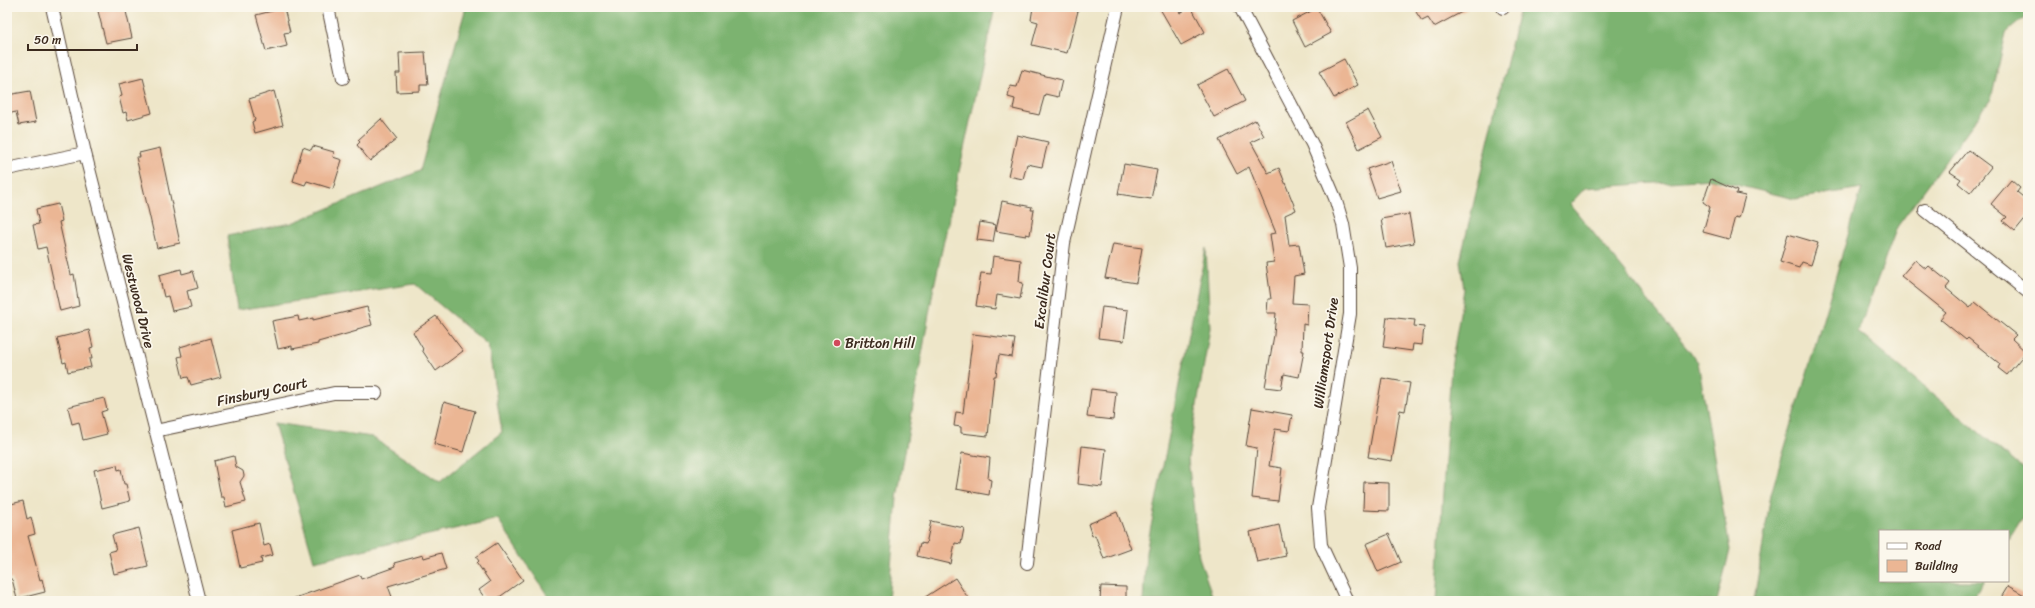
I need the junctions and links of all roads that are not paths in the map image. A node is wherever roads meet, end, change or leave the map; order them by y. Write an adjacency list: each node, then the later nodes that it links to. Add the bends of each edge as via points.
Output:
1 (52, 7): 6 (street, Westwood Drive)
2 (328, 7): 5 (street)
3 (1118, 7): 12 (street, Excalibur Court, via 1064,243)
4 (1240, 7): 14 (street, Williamsport Drive, via 1312,144 1343,224 1350,268 1350,314 1318,508 1321,545)
5 (343, 78)
6 (85, 153): 7 (street); 11 (street, Westwood Drive)
7 (7, 169)
8 (1925, 210): 9 (street)
9 (2028, 292)
10 (376, 394): 11 (street, Finsbury Court, via 334,393)
11 (155, 430): 13 (street, Westwood Drive)
12 (1027, 563)
13 (199, 601)
14 (1347, 601)

